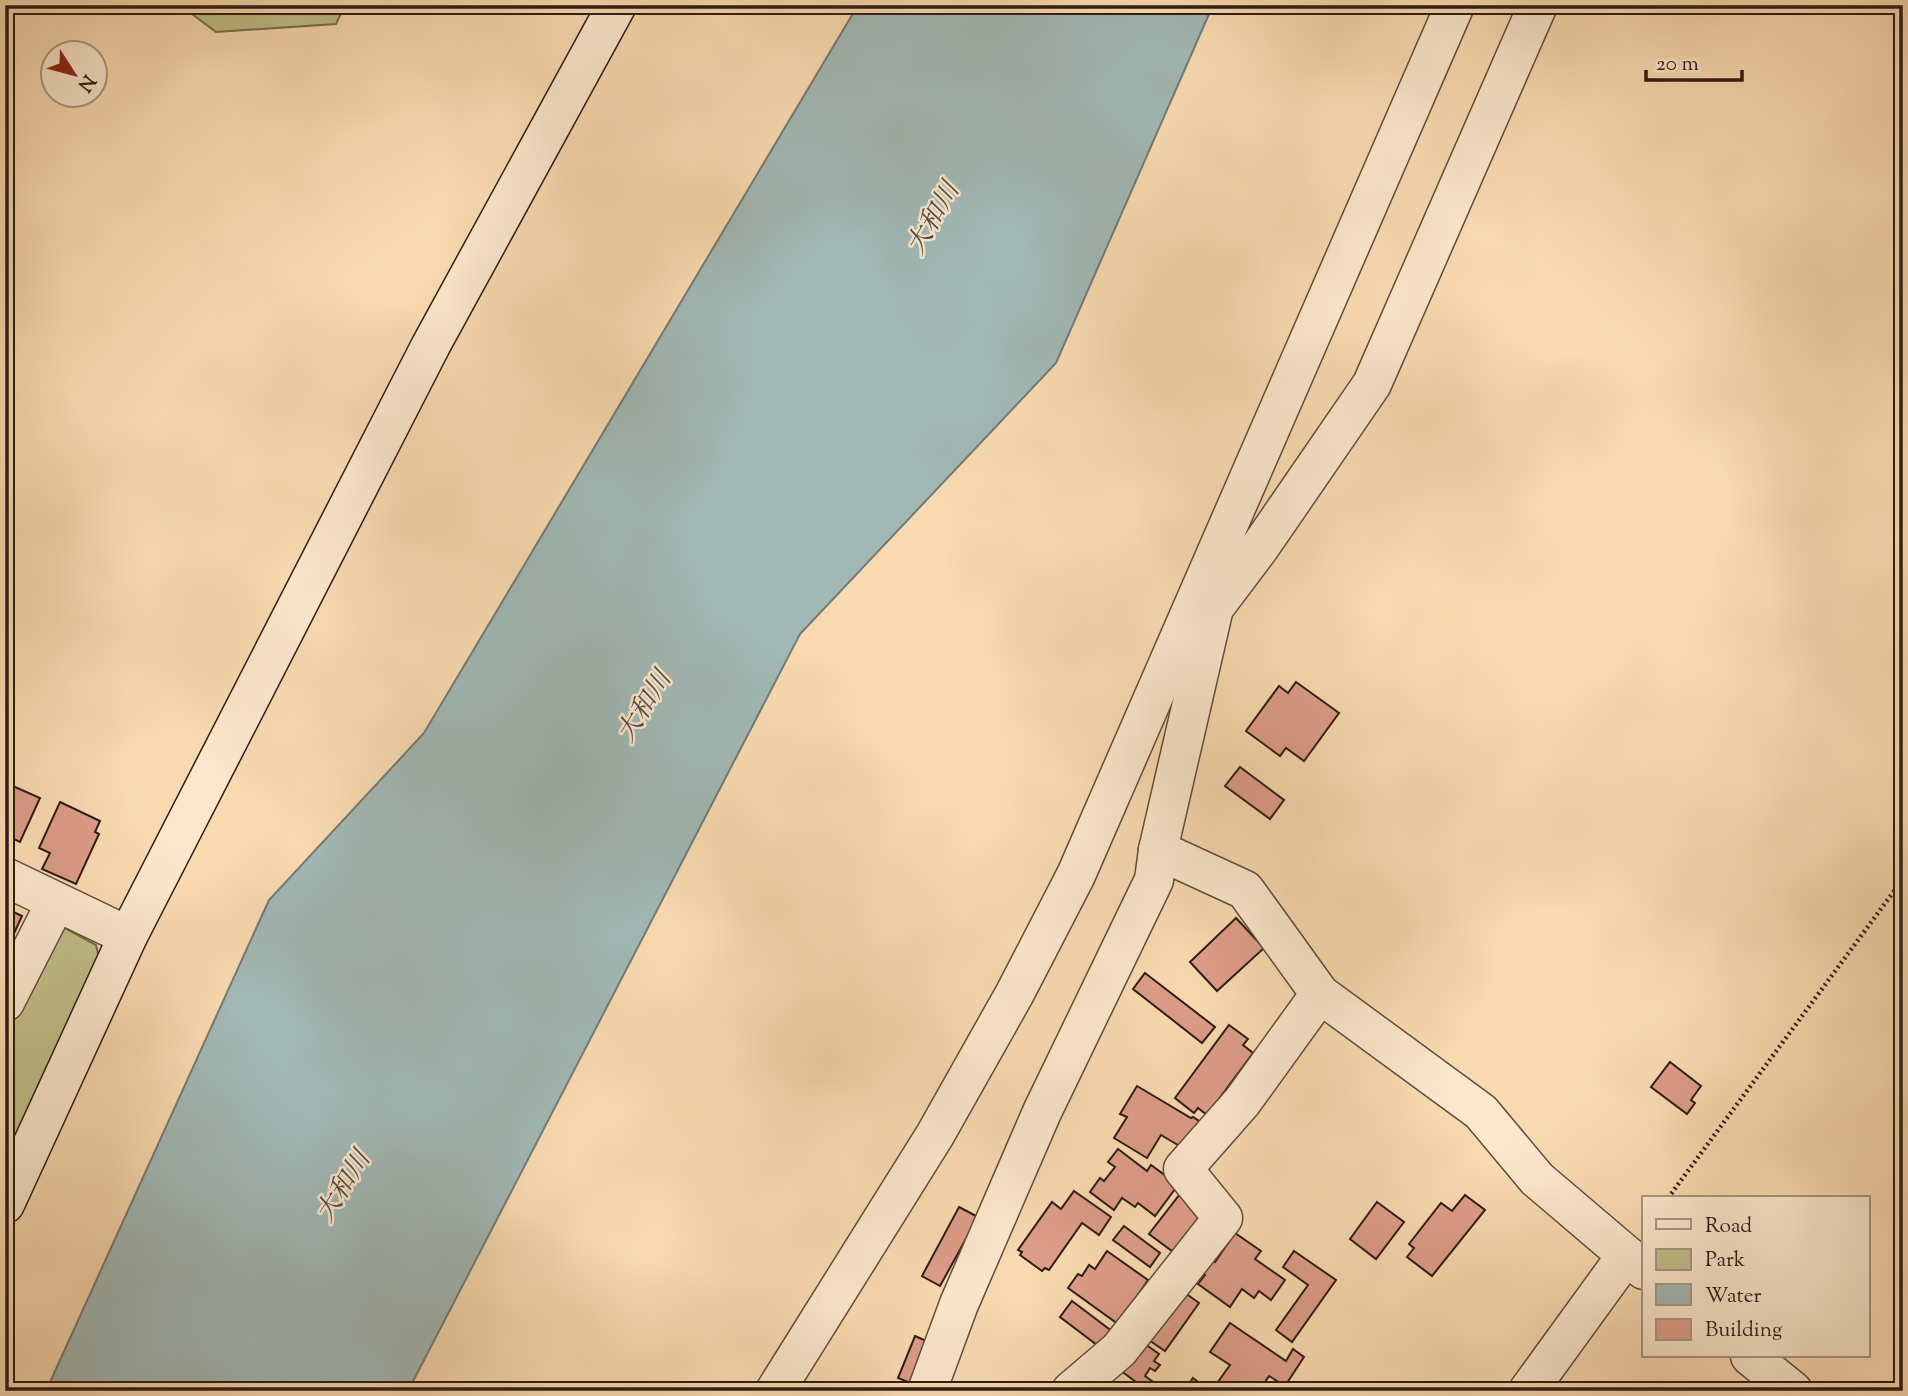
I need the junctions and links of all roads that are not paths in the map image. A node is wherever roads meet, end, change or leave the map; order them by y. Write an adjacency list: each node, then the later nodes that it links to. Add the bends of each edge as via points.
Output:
1 (617, 5): 8 (street, via 431,345)
2 (1455, 5): 4 (street)
3 (1538, 5): 4 (street, via 1373,384 1260,547)
4 (1204, 605): 5 (street); 14 (street, via 1015,993 935,1135)
5 (1158, 850): 9 (street, via 1245,890); 15 (street, via 1154,880 1042,1112 959,1304)
6 (5, 877): 7 (street)
7 (56, 902): 8 (street); 10 (street)
8 (128, 936): 11 (street)
9 (1321, 994): 12 (street, via 1482,1112 1537,1179); 16 (street, via 1242,1102 1182,1169 1223,1217 1119,1350)
10 (5, 1002)
11 (5, 1204)
12 (1635, 1263): 17 (street)
13 (1752, 1358): 18 (street)
14 (775, 1391)
15 (930, 1391)
16 (1071, 1391)
17 (1528, 1391)
18 (1793, 1391)

